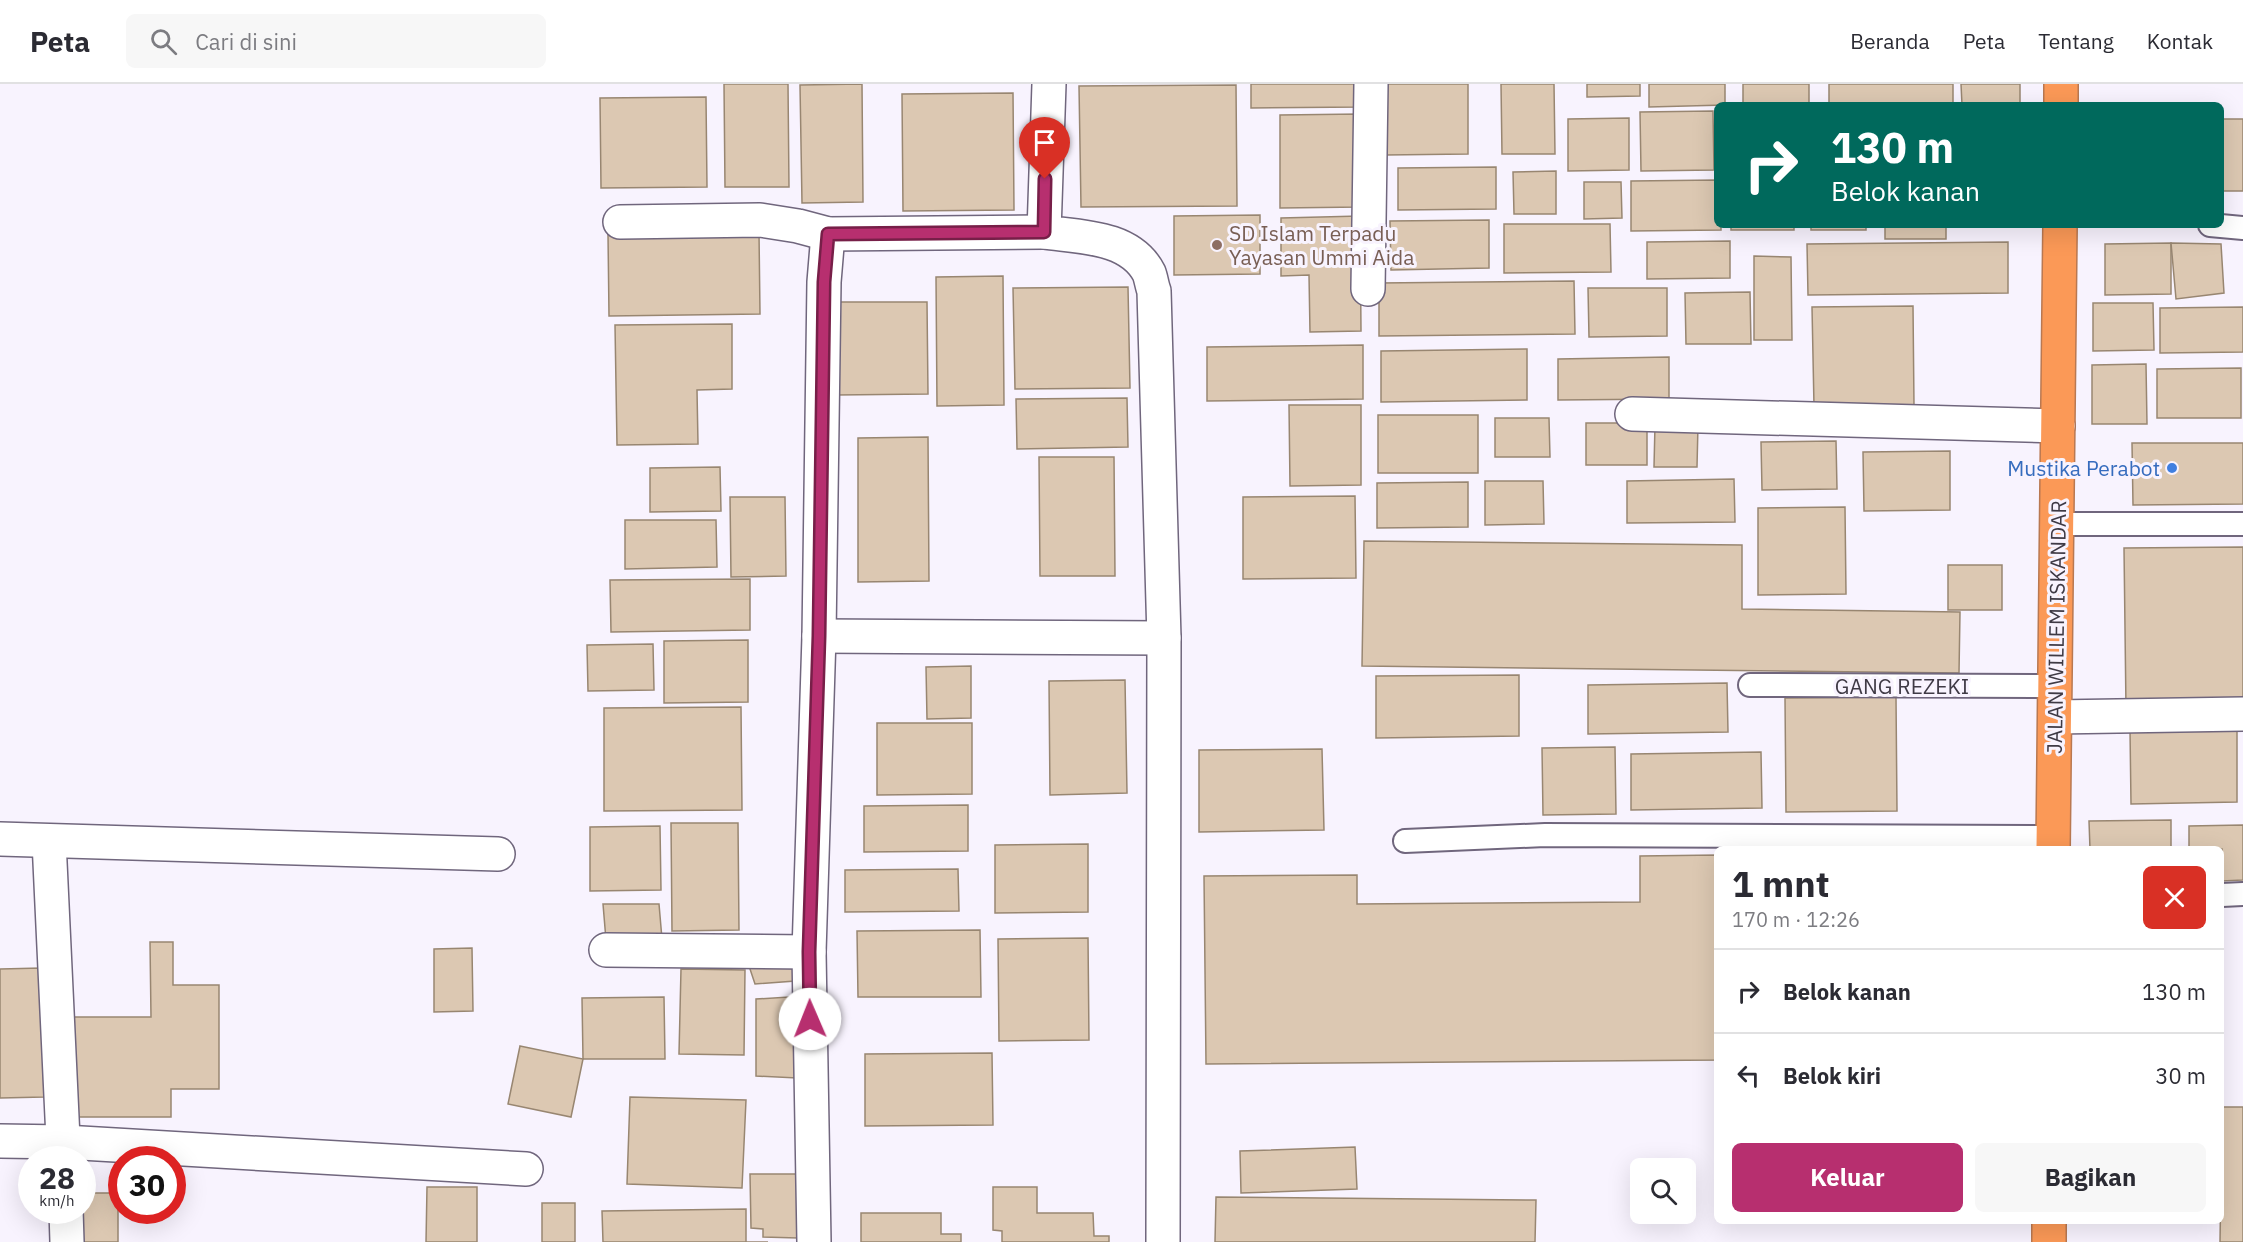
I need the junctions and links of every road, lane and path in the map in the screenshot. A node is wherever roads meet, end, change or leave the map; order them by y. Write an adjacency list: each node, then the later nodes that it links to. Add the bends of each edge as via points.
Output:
1 (1048, 84): 9 (street)
2 (1371, 84): 11 (street)
3 (2061, 84): 4 (highway)
4 (2061, 102)
5 (620, 222): 10 (street, via 760,220)
6 (2224, 226): 8 (lane)
7 (2060, 228): 13 (highway, JALAN WILLEM ISKANDAR)
8 (2243, 228)
9 (1044, 232): 10 (street); 17 (street, via 1116,243 1130,251 1149,273 1154,291)
10 (828, 234): 16 (street)
11 (1368, 289)
12 (1632, 414): 13 (street)
13 (2058, 426): 14 (highway, JALAN WILLEM ISKANDAR)
14 (2057, 524): 15 (lane); 19 (highway, JALAN WILLEM ISKANDAR)
15 (2243, 524)
16 (819, 636): 17 (street); 29 (street)
17 (1164, 638): 39 (street)
18 (1750, 685): 19 (lane, GANG REZEKI)
19 (2055, 702): 20 (street); 24 (highway, JALAN WILLEM ISKANDAR)
20 (2243, 714)
21 (0, 839): 22 (street)
22 (49, 841): 25 (street); 32 (street)
23 (1405, 841): 24 (lane, via 1545,835)
24 (2053, 843)
25 (498, 854)
26 (2243, 894): 27 (lane)
27 (2224, 895)
28 (606, 950): 29 (street)
29 (809, 952): 38 (street)
30 (0, 1141): 31 (street)
31 (32, 1146)
32 (64, 1146)
33 (96, 1152): 34 (street)
34 (526, 1169)
35 (66, 1224): 37 (street)
36 (2049, 1224): 40 (highway)
37 (67, 1242)
38 (814, 1242)
39 (1163, 1242)
40 (2049, 1242)

